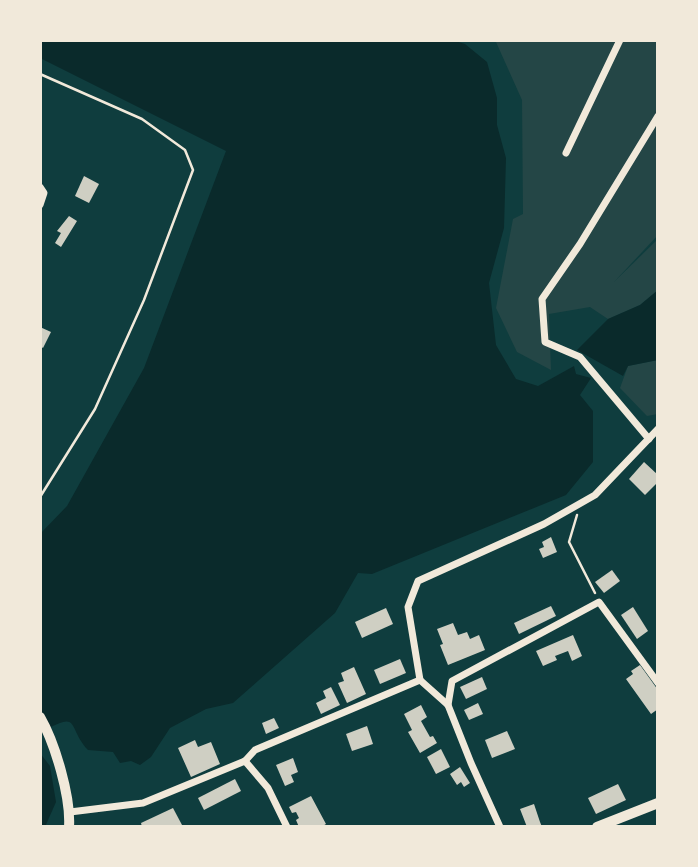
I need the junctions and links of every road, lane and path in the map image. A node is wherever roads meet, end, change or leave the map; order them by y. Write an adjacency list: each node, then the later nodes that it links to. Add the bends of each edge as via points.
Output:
1 (620, 40): 4 (street)
2 (40, 74): 9 (path, via 142,119 185,150 193,170 144,300 95,409)
3 (658, 116): 8 (street, via 542,299 545,342 580,357)
4 (566, 153)
5 (40, 187): 6 (street, via 44,193)
6 (40, 205)
7 (658, 429): 8 (street)
8 (649, 439): 10 (street, via 595,495)
9 (40, 497)
10 (580, 503): 11 (path, via 569,542); 12 (street, via 418,581 408,607)
11 (599, 602): 13 (street); 14 (street, via 453,681)
12 (420, 680): 14 (street); 16 (street, via 255,750)
13 (658, 684)
14 (448, 705): 21 (street)
15 (40, 717): 18 (main road, via 52,740)
16 (245, 761): 18 (street, via 144,803); 20 (street, via 268,788)
17 (658, 803): 22 (main road)
18 (70, 812): 19 (main road)
19 (69, 827)
20 (287, 827)
21 (500, 827)
22 (597, 827)

